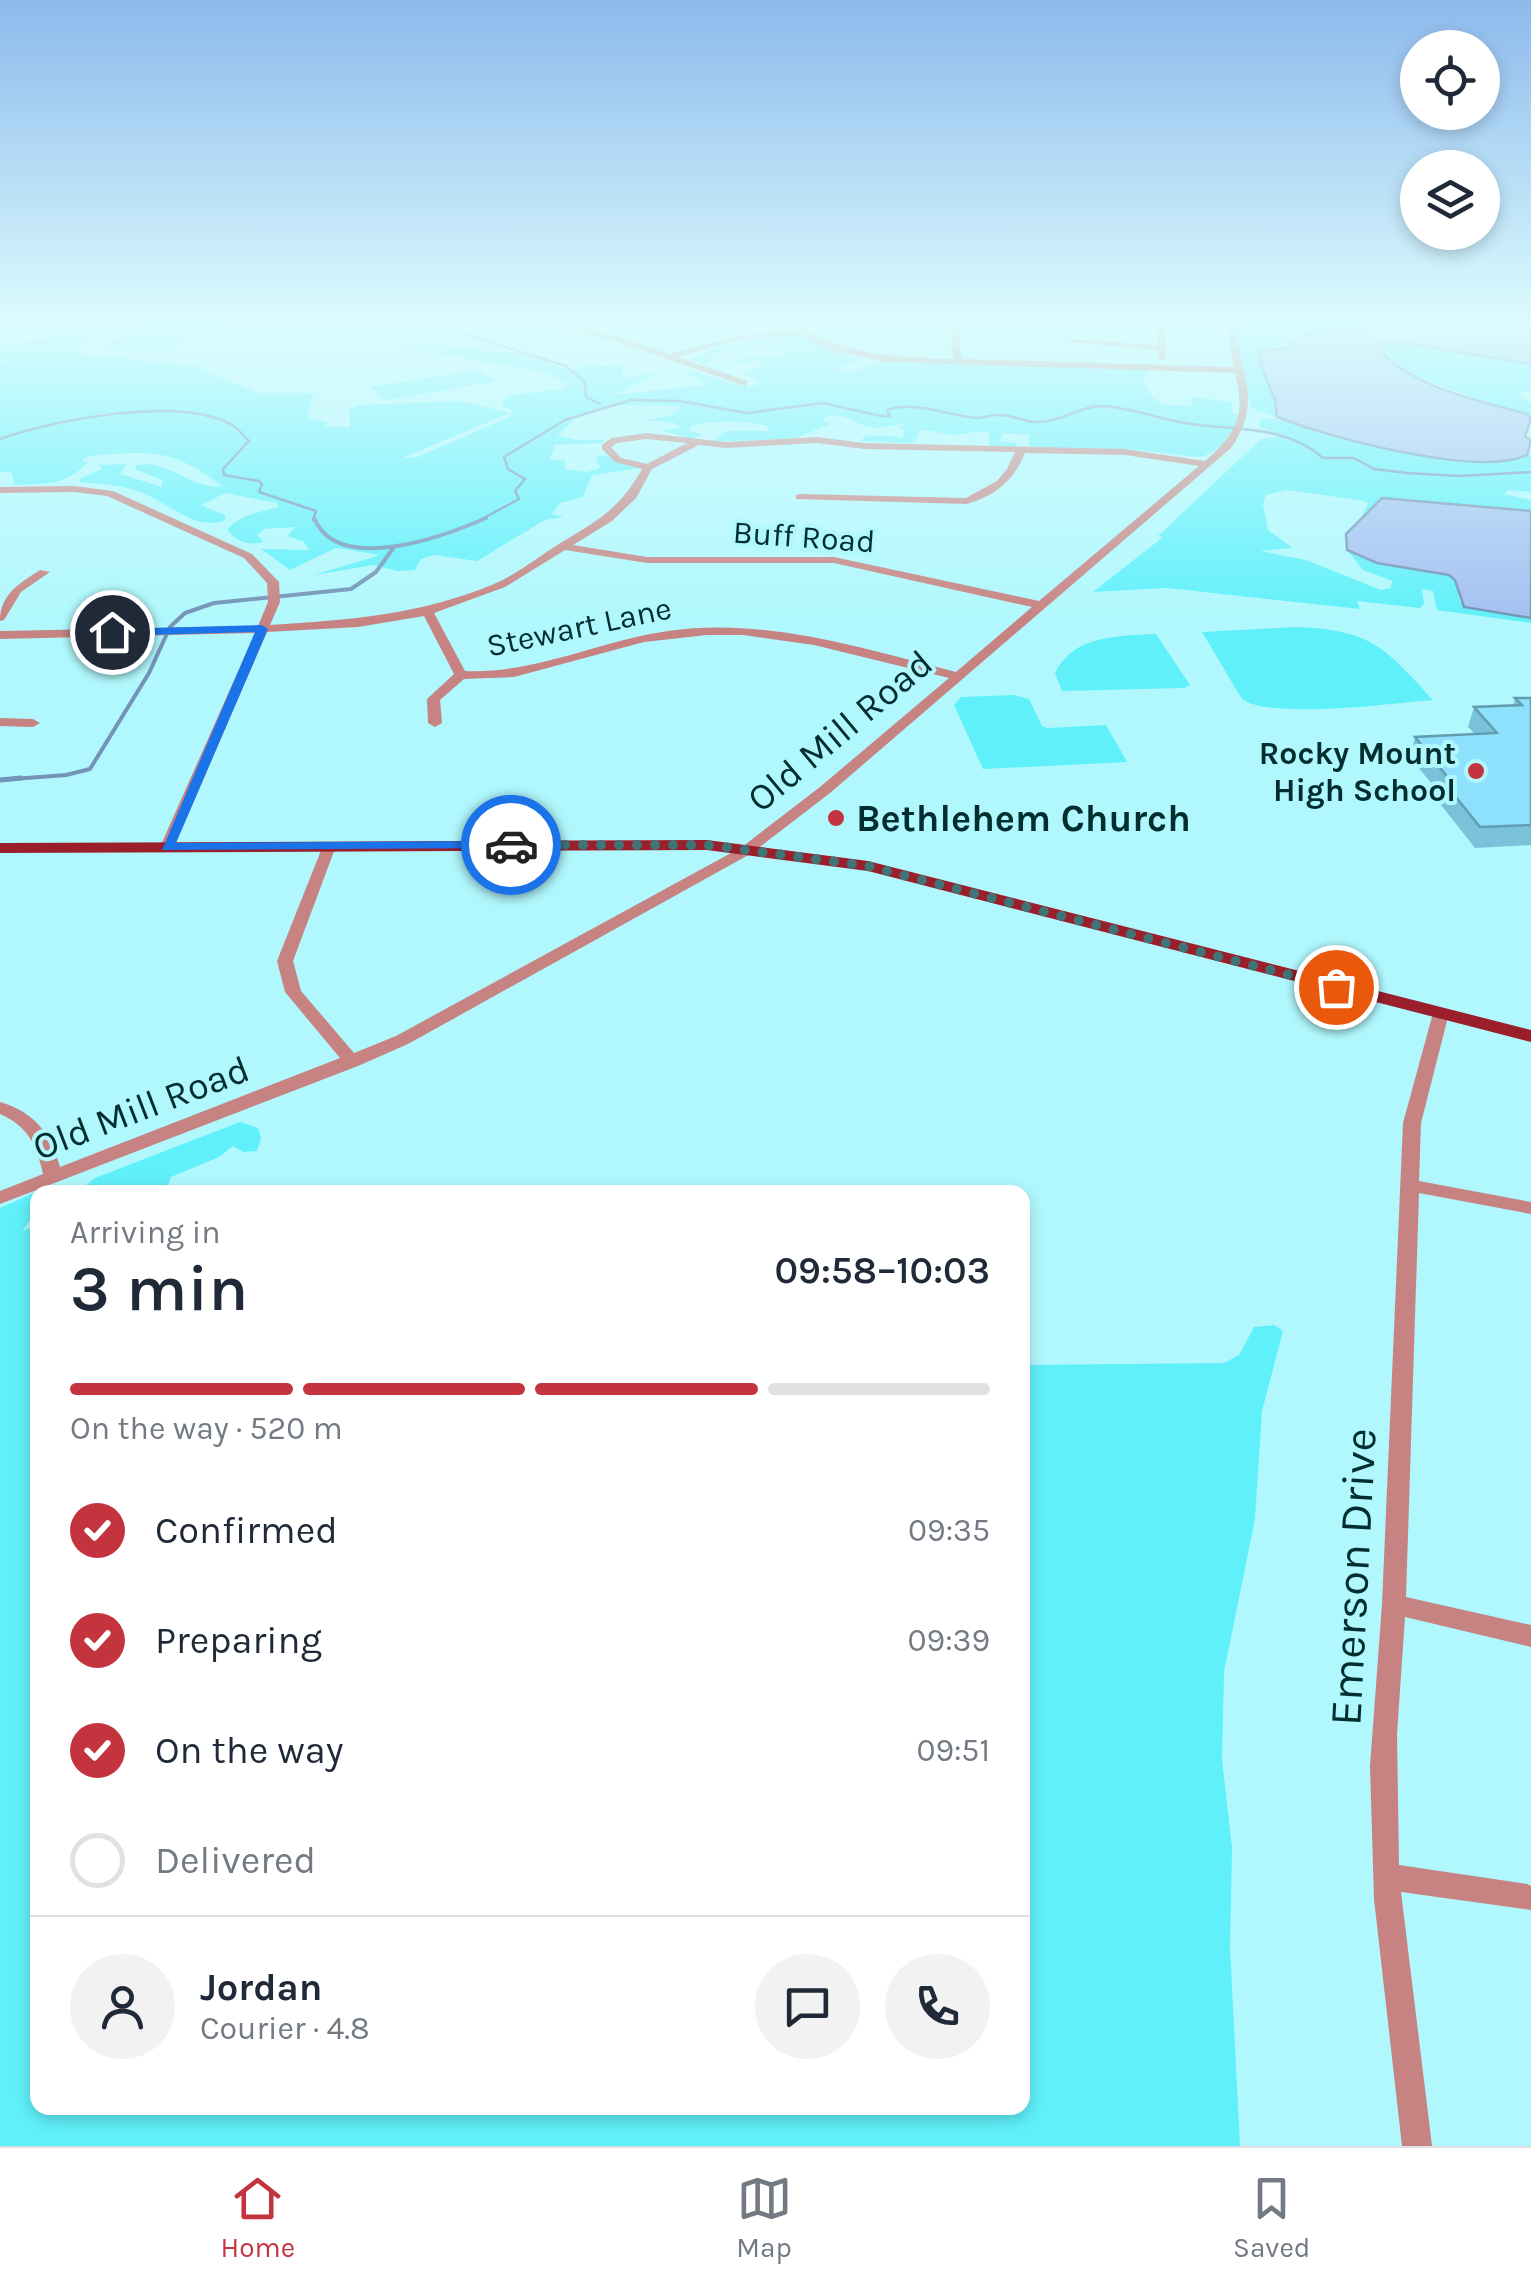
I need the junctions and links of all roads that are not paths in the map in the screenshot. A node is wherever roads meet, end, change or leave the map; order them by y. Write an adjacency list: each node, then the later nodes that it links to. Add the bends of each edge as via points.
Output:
1 (1245, 420): 4 (street, Old Mill Road)
2 (697, 442): 3 (street, via 817,440); 5 (street); 5 (street, via 634,437 605,448 618,460)
3 (1020, 452): 4 (street, via 1125,452); 7 (street, via 1005,479 967,501)
4 (1206, 464): 10 (street, Old Mill Road)
5 (648, 467): 8 (street, via 624,506)
6 (0, 490): 13 (street, via 110,493 248,556 275,589)
7 (800, 497)
8 (564, 546): 10 (street, Buff Road, via 647,560 834,560); 11 (street, via 500,586)
9 (44, 572): 12 (street, via 17,590)
10 (1039, 605): 16 (street, Old Mill Road)
11 (427, 612): 13 (street); 15 (street, Stewart Lane)
12 (0, 616)
13 (262, 629): 14 (street); 21 (street)
14 (0, 635)
15 (460, 675): 16 (street, Stewart Lane, via 513,674 651,636 734,630 797,636); 19 (street, via 433,699)
16 (956, 676): 23 (street, Old Mill Road)
17 (0, 722): 18 (street)
18 (33, 723)
19 (435, 723)
20 (330, 846): 21 (main road); 23 (main road); 26 (street, via 286,961 294,992)
21 (167, 847): 22 (main road)
22 (0, 848)
23 (747, 850): 24 (main road, via 896,872); 26 (street, Old Mill Road, via 481,999)
24 (1441, 1014): 25 (main road); 30 (street, Emerson Drive, via 1412,1123)
25 (1531, 1036)
26 (352, 1062): 28 (street, Old Mill Road)
27 (0, 1108): 28 (street, via 36,1128)
28 (53, 1176): 29 (street, Old Mill Road)
29 (31, 1185)
30 (1409, 1185): 33 (street); 34 (street, Emerson Drive)
31 (30, 1186): 32 (street, Old Mill Road)
32 (0, 1198)
33 (1531, 1208)
34 (1394, 1604): 35 (street); 36 (street, Emerson Drive, via 1385,1683)
35 (1531, 1636)
36 (1387, 1876): 37 (street); 38 (street, Emerson Drive)
37 (1527, 1898)
38 (1417, 2146)

